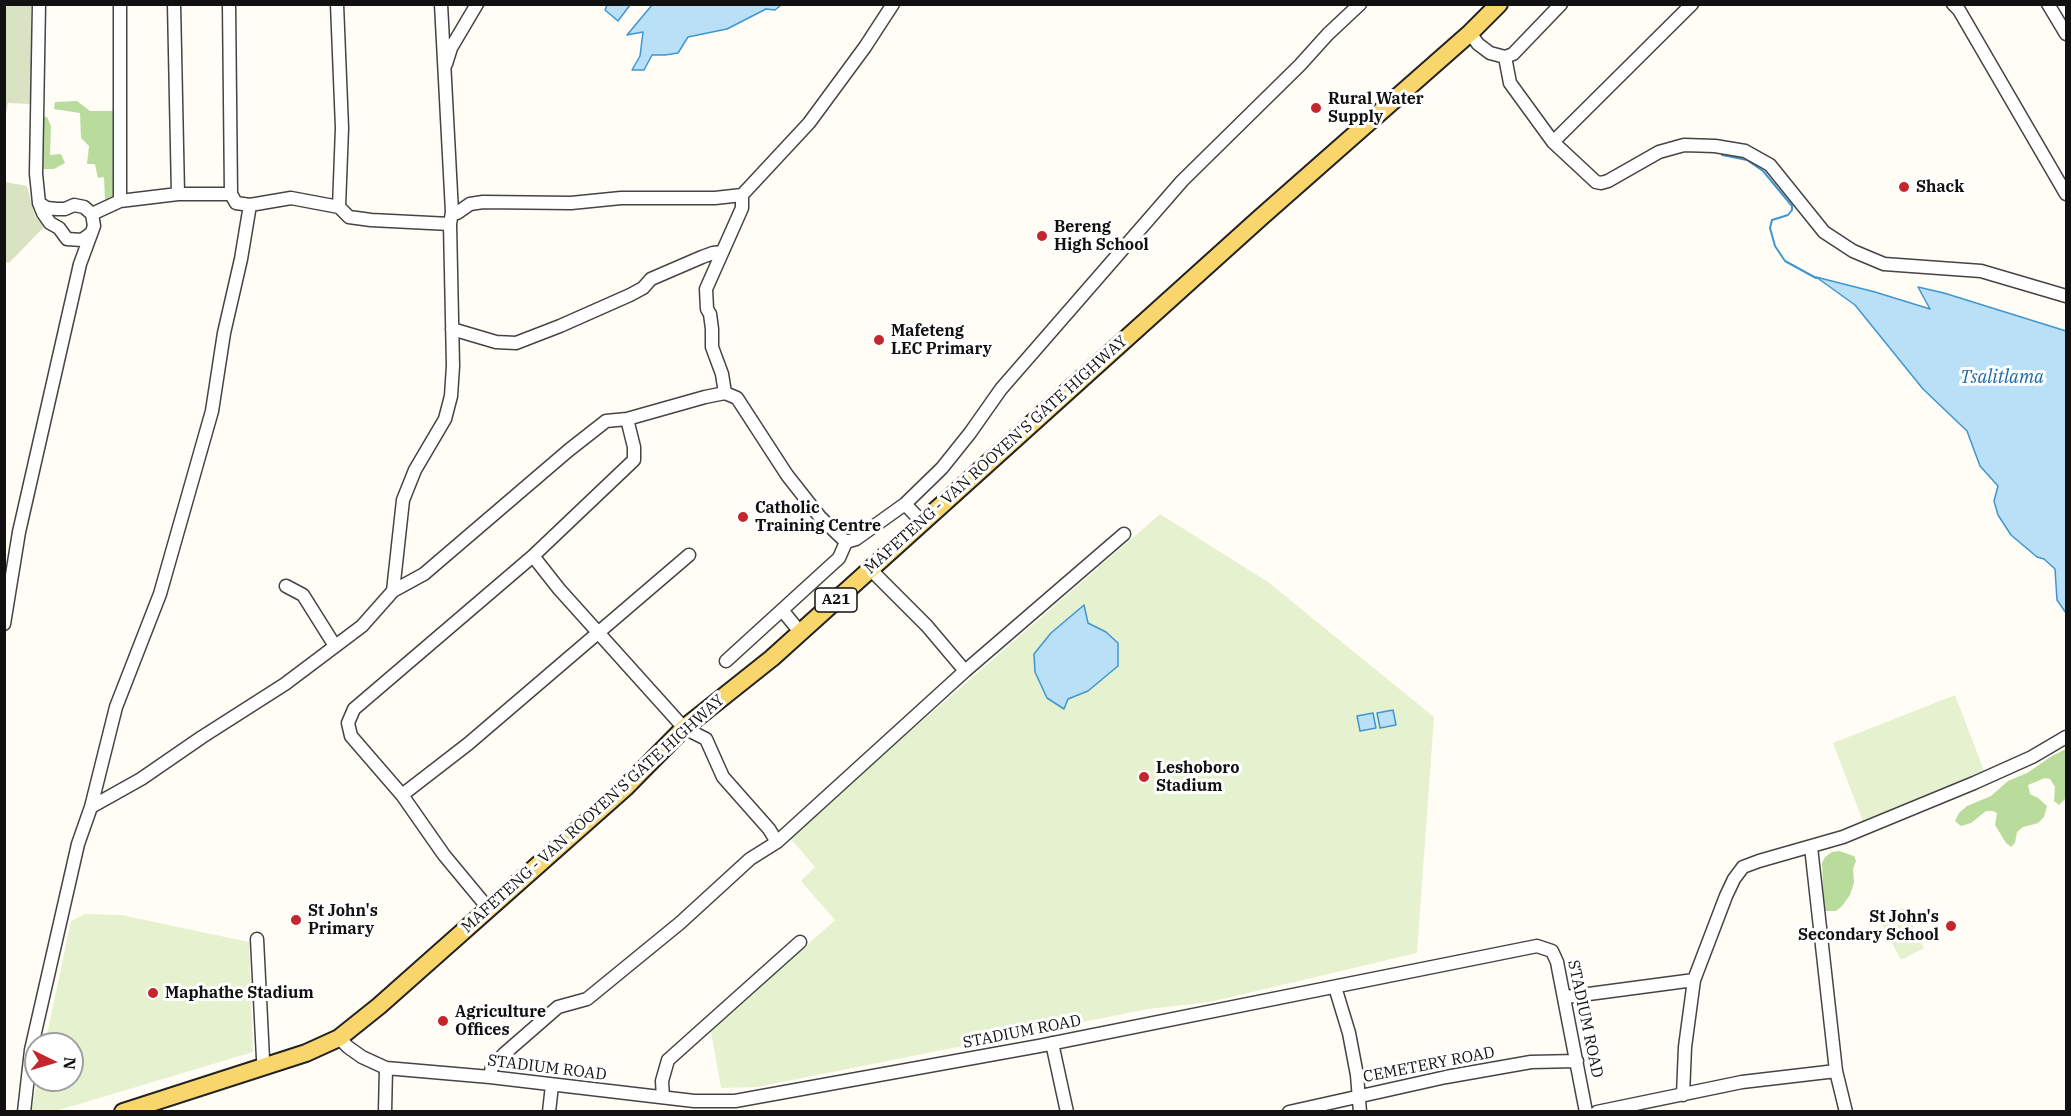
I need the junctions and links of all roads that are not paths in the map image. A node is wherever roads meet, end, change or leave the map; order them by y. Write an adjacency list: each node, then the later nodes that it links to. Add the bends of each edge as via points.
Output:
1 (39, 4): 25 (street)
2 (120, 4): 24 (street)
3 (174, 4): 20 (street)
4 (229, 4): 21 (street)
5 (337, 4): 27 (street, via 342,128)
6 (441, 4): 18 (street)
7 (477, 4): 18 (street, via 451,48)
8 (893, 4): 23 (street, via 809,123)
9 (1360, 4): 40 (street, via 1175,189 1000,389 942,468)
10 (1499, 4): 15 (main road, MAFETENG - VAN ROOYEN'S GATE HIGHWAY / A21)
11 (1561, 4): 17 (street, via 1513,54)
12 (1692, 4): 19 (street)
13 (1953, 4): 22 (street)
14 (2048, 4): 16 (street)
15 (1470, 33): 17 (street, via 1490,53); 41 (main road, MAFETENG - VAN ROOYEN'S GATE HIGHWAY / A21)
16 (2067, 34)
17 (1505, 57): 19 (street, via 1510,83)
18 (443, 75): 30 (street)
19 (1553, 142): 36 (street, via 1587,176 1601,183 1659,152 1683,145 1745,151 1770,165 1824,232 1853,251 1884,264 1981,271)
20 (178, 194): 21 (street); 24 (street)
21 (231, 194): 26 (street, via 236,203)
22 (2067, 194)
23 (742, 195): 30 (street, via 571,203 483,202 470,204); 34 (street, via 742,208)
24 (120, 201): 29 (street)
25 (39, 203): 28 (street, via 47,208); 31 (street, via 50,223)
26 (250, 205): 27 (street, via 291,198); 59 (street, via 212,411 160,594 116,707)
27 (339, 207): 30 (street, via 349,217 371,220)
28 (65, 209): 29 (street, via 79,205); 31 (street, via 59,218)
29 (92, 214): 32 (street, via 94,226)
30 (451, 218): 37 (street)
31 (59, 228): 33 (street)
32 (90, 234): 33 (street, via 82,240); 35 (street)
33 (72, 240): 35 (street)
34 (722, 252): 37 (street, via 651,279 620,300 516,343 496,342); 38 (street, via 705,289 712,347)
35 (80, 264): 50 (street, via 19,532)
36 (2067, 296)
37 (452, 329): 48 (street, via 451,396 445,419 415,470 403,500)
38 (725, 393): 39 (street); 43 (street, via 737,398 787,475)
39 (627, 419): 45 (street, via 634,460); 48 (street, via 606,422 424,574)
40 (905, 504): 41 (street); 43 (street)
41 (923, 523): 46 (main road, MAFETENG - VAN ROOYEN'S GATE HIGHWAY / A21)
42 (1124, 534): 55 (street)
43 (846, 542): 49 (street, via 839,558)
44 (689, 555): 52 (street)
45 (533, 556): 52 (street); 58 (street, via 354,709 348,723 351,736)
46 (870, 569): 51 (main road, MAFETENG - VAN ROOYEN'S GATE HIGHWAY / A21); 55 (street)
47 (286, 586): 53 (street, via 303,595)
48 (393, 591): 53 (street, via 362,626)
49 (782, 610): 51 (street); 54 (street)
50 (4, 624)
51 (800, 632): 56 (main road, MAFETENG - VAN ROOYEN'S GATE HIGHWAY / A21)
52 (599, 633): 56 (street); 58 (street)
53 (335, 646): 59 (street, via 285,684 141,779)
54 (726, 661)
55 (965, 671): 60 (street)
56 (684, 728): 60 (street, via 706,739 723,777); 62 (main road, MAFETENG - VAN ROOYEN'S GATE HIGHWAY / A21, via 626,787)
57 (2067, 737): 61 (street, via 1974,783)
58 (402, 795): 62 (street)
59 (91, 807): 79 (street, via 78,844 34,1038)
60 (777, 842): 74 (street, via 750,859 587,999 558,1007 504,1054 492,1067)
61 (1811, 847): 65 (street, via 1743,867 1726,896); 73 (street)
62 (488, 908): 68 (main road, MAFETENG - VAN ROOYEN'S GATE HIGHWAY / A21)
63 (257, 939): 71 (street)
64 (800, 942): 78 (street, via 668,1060 662,1081)
65 (1694, 980): 67 (street); 77 (street)
66 (1335, 987): 67 (street, STADIUM ROAD, via 1537,946 1552,951); 69 (street, STADIUM ROAD); 76 (street, via 1349,1033)
67 (1566, 997): 70 (street, STADIUM ROAD)
68 (339, 1038): 71 (main road, MAFETENG - VAN ROOYEN'S GATE HIGHWAY / A21); 72 (street, STADIUM ROAD, via 362,1057)
69 (1052, 1043): 78 (street, STADIUM ROAD, via 735,1101); 83 (street)
70 (1577, 1061): 76 (street, CEMETERY ROAD, via 1532,1062); 86 (street, STADIUM ROAD)
71 (265, 1067): 80 (main road, MAFETENG - VAN ROOYEN'S GATE HIGHWAY / A21)
72 (386, 1068): 74 (street, STADIUM ROAD); 81 (street)
73 (1836, 1071): 77 (street, via 1742,1082); 88 (street)
74 (490, 1077): 75 (street, STADIUM ROAD)
75 (552, 1085): 78 (street, STADIUM ROAD); 82 (street)
76 (1360, 1095): 84 (street, CEMETERY ROAD); 85 (street)
77 (1683, 1095): 87 (street)
78 (663, 1097)
79 (24, 1112)
80 (123, 1112)
81 (385, 1112)
82 (549, 1112)
83 (1067, 1112)
84 (1289, 1112)
85 (1360, 1112)
86 (1586, 1112)
87 (1597, 1112)
88 (1846, 1112)

